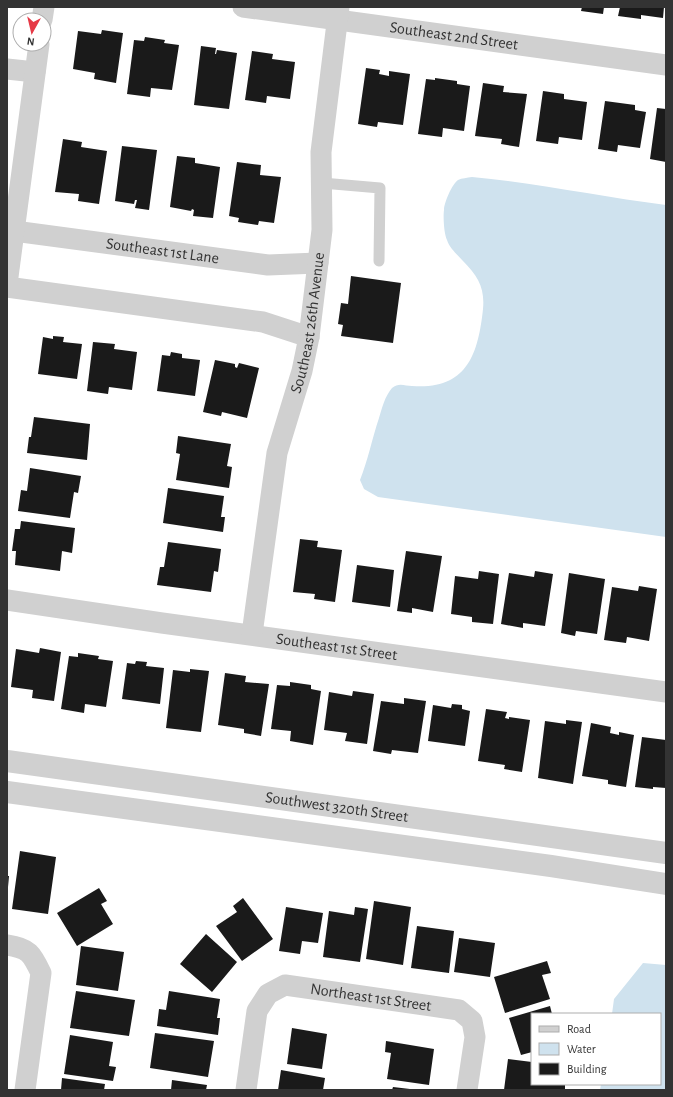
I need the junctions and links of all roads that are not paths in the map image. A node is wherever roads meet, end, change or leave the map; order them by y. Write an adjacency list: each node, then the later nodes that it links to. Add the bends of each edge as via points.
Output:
1 (243, 7): 2 (street, Southeast 2nd Street)
2 (338, 14): 4 (street, Southeast 2nd Street); 7 (street, Southeast 26th Avenue, via 321,152)
3 (38, 52): 6 (street)
4 (666, 65)
5 (7, 68): 6 (street)
6 (35, 72): 8 (street)
7 (322, 183): 9 (lane, via 380,188); 10 (street, Southeast 26th Avenue, via 322,230)
8 (11, 231): 10 (street, Southeast 1st Lane, via 268,265); 11 (street)
9 (379, 261)
10 (318, 262): 12 (street, Southeast 26th Avenue)
11 (7, 285): 12 (street, via 263,322)
12 (309, 337): 14 (street, Southeast 26th Avenue, via 302,371 277,453)
13 (7, 600): 14 (street, Southeast 1st Street)
14 (252, 634): 15 (street, Southeast 1st Street)
15 (666, 692)
16 (7, 762): 18 (street, Southwest 320th Street)
17 (7, 792): 19 (street, Southwest 320th Street)
18 (666, 853)
19 (666, 884)
20 (7, 945): 21 (street, via 17,946 32,955 41,973)
21 (25, 1090)
22 (246, 1090): 23 (street, Northeast 1st Street, via 257,1011 268,994 285,985 459,1010 472,1021 475,1037)
23 (467, 1090)

